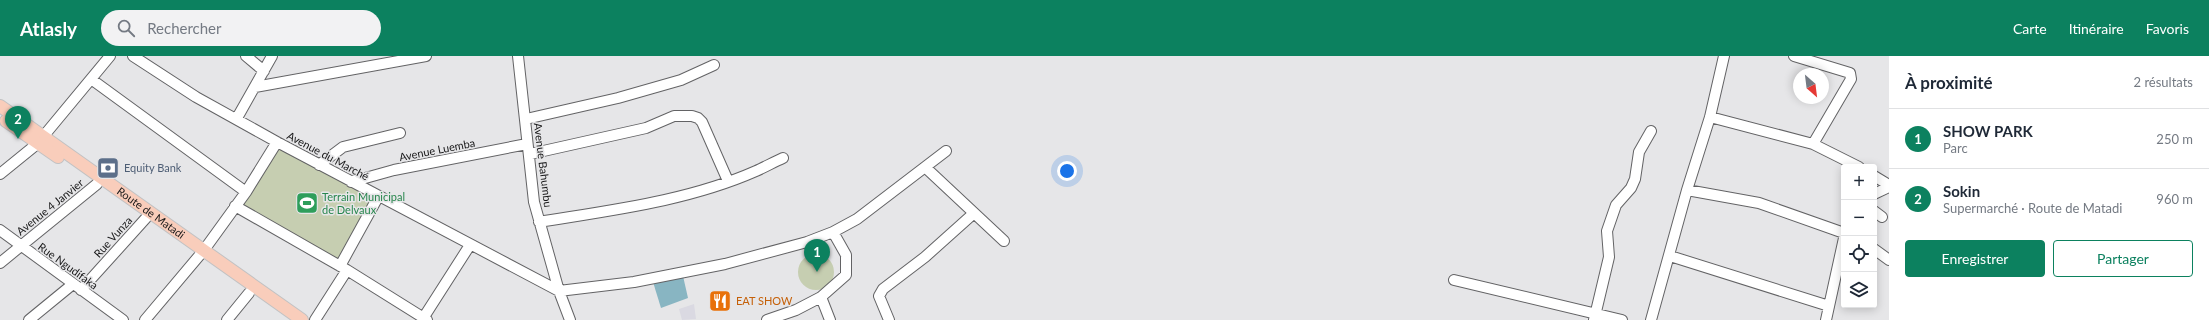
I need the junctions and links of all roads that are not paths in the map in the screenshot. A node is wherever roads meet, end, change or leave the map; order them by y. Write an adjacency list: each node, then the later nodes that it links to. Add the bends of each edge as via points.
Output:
1 (110, 56): 11 (street)
2 (133, 56): 16 (street, Avenue du Marché, via 196,97)
3 (246, 56): 10 (street)
4 (272, 56): 10 (street)
5 (426, 56): 12 (street)
6 (518, 56): 17 (street, Avenue Bahumbu)
7 (1724, 56): 15 (street)
8 (1794, 56): 22 (street, via 1850,73 1851,79)
9 (714, 65): 17 (street, via 681,80 618,98)
10 (264, 71): 12 (street)
11 (91, 79): 20 (street); 36 (street)
12 (255, 87): 16 (street)
13 (0, 106): 20 (main road, Route de Matadi)
14 (0, 116): 20 (main road, Route de Matadi)
15 (1710, 116): 22 (street); 35 (street)
16 (237, 118): 21 (street, Avenue du Marché)
17 (526, 119): 23 (street, Avenue Bahumbu)
18 (1651, 132): 65 (street, via 1640,152 1631,188 1616,205 1607,231 1609,257)
19 (400, 133): 27 (street, via 343,146)
20 (40, 140): 29 (street); 33 (main road, Route de Matadi); 51 (main road, Route de Matadi)
21 (277, 142): 27 (street, Avenue du Marché); 36 (street)
22 (1813, 144): 26 (street)
23 (528, 149): 31 (street, Avenue Luemba, via 646,128 674,116 692,116 702,122); 32 (street, Avenue Luemba, via 394,170); 42 (street, Avenue Bahumbu)
24 (946, 151): 28 (street)
25 (783, 158): 31 (street, via 756,172)
26 (1854, 164)
27 (319, 165): 32 (street, Avenue du Marché)
28 (926, 168): 40 (street); 44 (street, via 856,219)
29 (0, 174)
30 (1877, 178): 34 (street)
31 (728, 181): 42 (street, via 637,206)
32 (351, 182): 38 (street, Avenue du Marché)
33 (97, 184): 41 (main road, Route de Matadi); 48 (street, Avenue 4 Janvier)
34 (1889, 186): 37 (street)
35 (1687, 190): 45 (street, via 1758,203); 52 (street)
36 (246, 192): 39 (street)
37 (1877, 192)
38 (378, 196): 47 (street, Avenue du Marché); 55 (street)
39 (235, 206): 51 (street); 55 (street)
40 (973, 214): 46 (street); 77 (street, via 883,289 879,296)
41 (146, 218): 51 (main road, Route de Matadi); 58 (street, Rue Vunza)
42 (539, 222): 59 (street, Avenue Bahumbu)
43 (0, 230): 48 (street, Rue Ngudifaka)
44 (833, 232): 59 (street, via 807,242 725,264 634,282); 61 (street, via 846,255 846,275)
45 (1841, 232)
46 (1004, 242)
47 (470, 245): 59 (street, Avenue du Marché); 66 (street)
48 (21, 247): 54 (street, Avenue 4 Janvier); 57 (street, Rue Ngudifaka)
49 (1877, 251): 53 (street)
50 (1841, 252): 63 (street)
51 (201, 253): 60 (main road, Route de Matadi); 62 (main road, Route de Matadi); 69 (street)
52 (1670, 256): 63 (street); 79 (street)
53 (1889, 260)
54 (0, 263)
55 (344, 268): 66 (street); 73 (street)
56 (1454, 280): 65 (street)
57 (73, 284): 58 (street, Rue Ngudifaka); 67 (street)
58 (81, 290): 68 (street, Rue Ngudifaka)
59 (559, 291): 64 (street, Avenue Bahumbu)
60 (249, 293): 62 (main road, Route de Matadi); 70 (street)
61 (821, 297): 75 (street, via 796,310); 76 (street)
62 (266, 300): 71 (main road, Route de Matadi); 72 (main road, Route de Matadi)
63 (1829, 306): 80 (street)
64 (568, 316): 74 (street)
65 (1595, 316): 78 (street)
66 (425, 319)
67 (29, 320)
68 (123, 320)
69 (145, 320)
70 (227, 320)
71 (289, 320)
72 (302, 320)
73 (315, 320)
74 (560, 320)
75 (767, 320)
76 (830, 320)
77 (889, 320)
78 (1622, 320)
79 (1651, 320)
80 (1826, 320)

